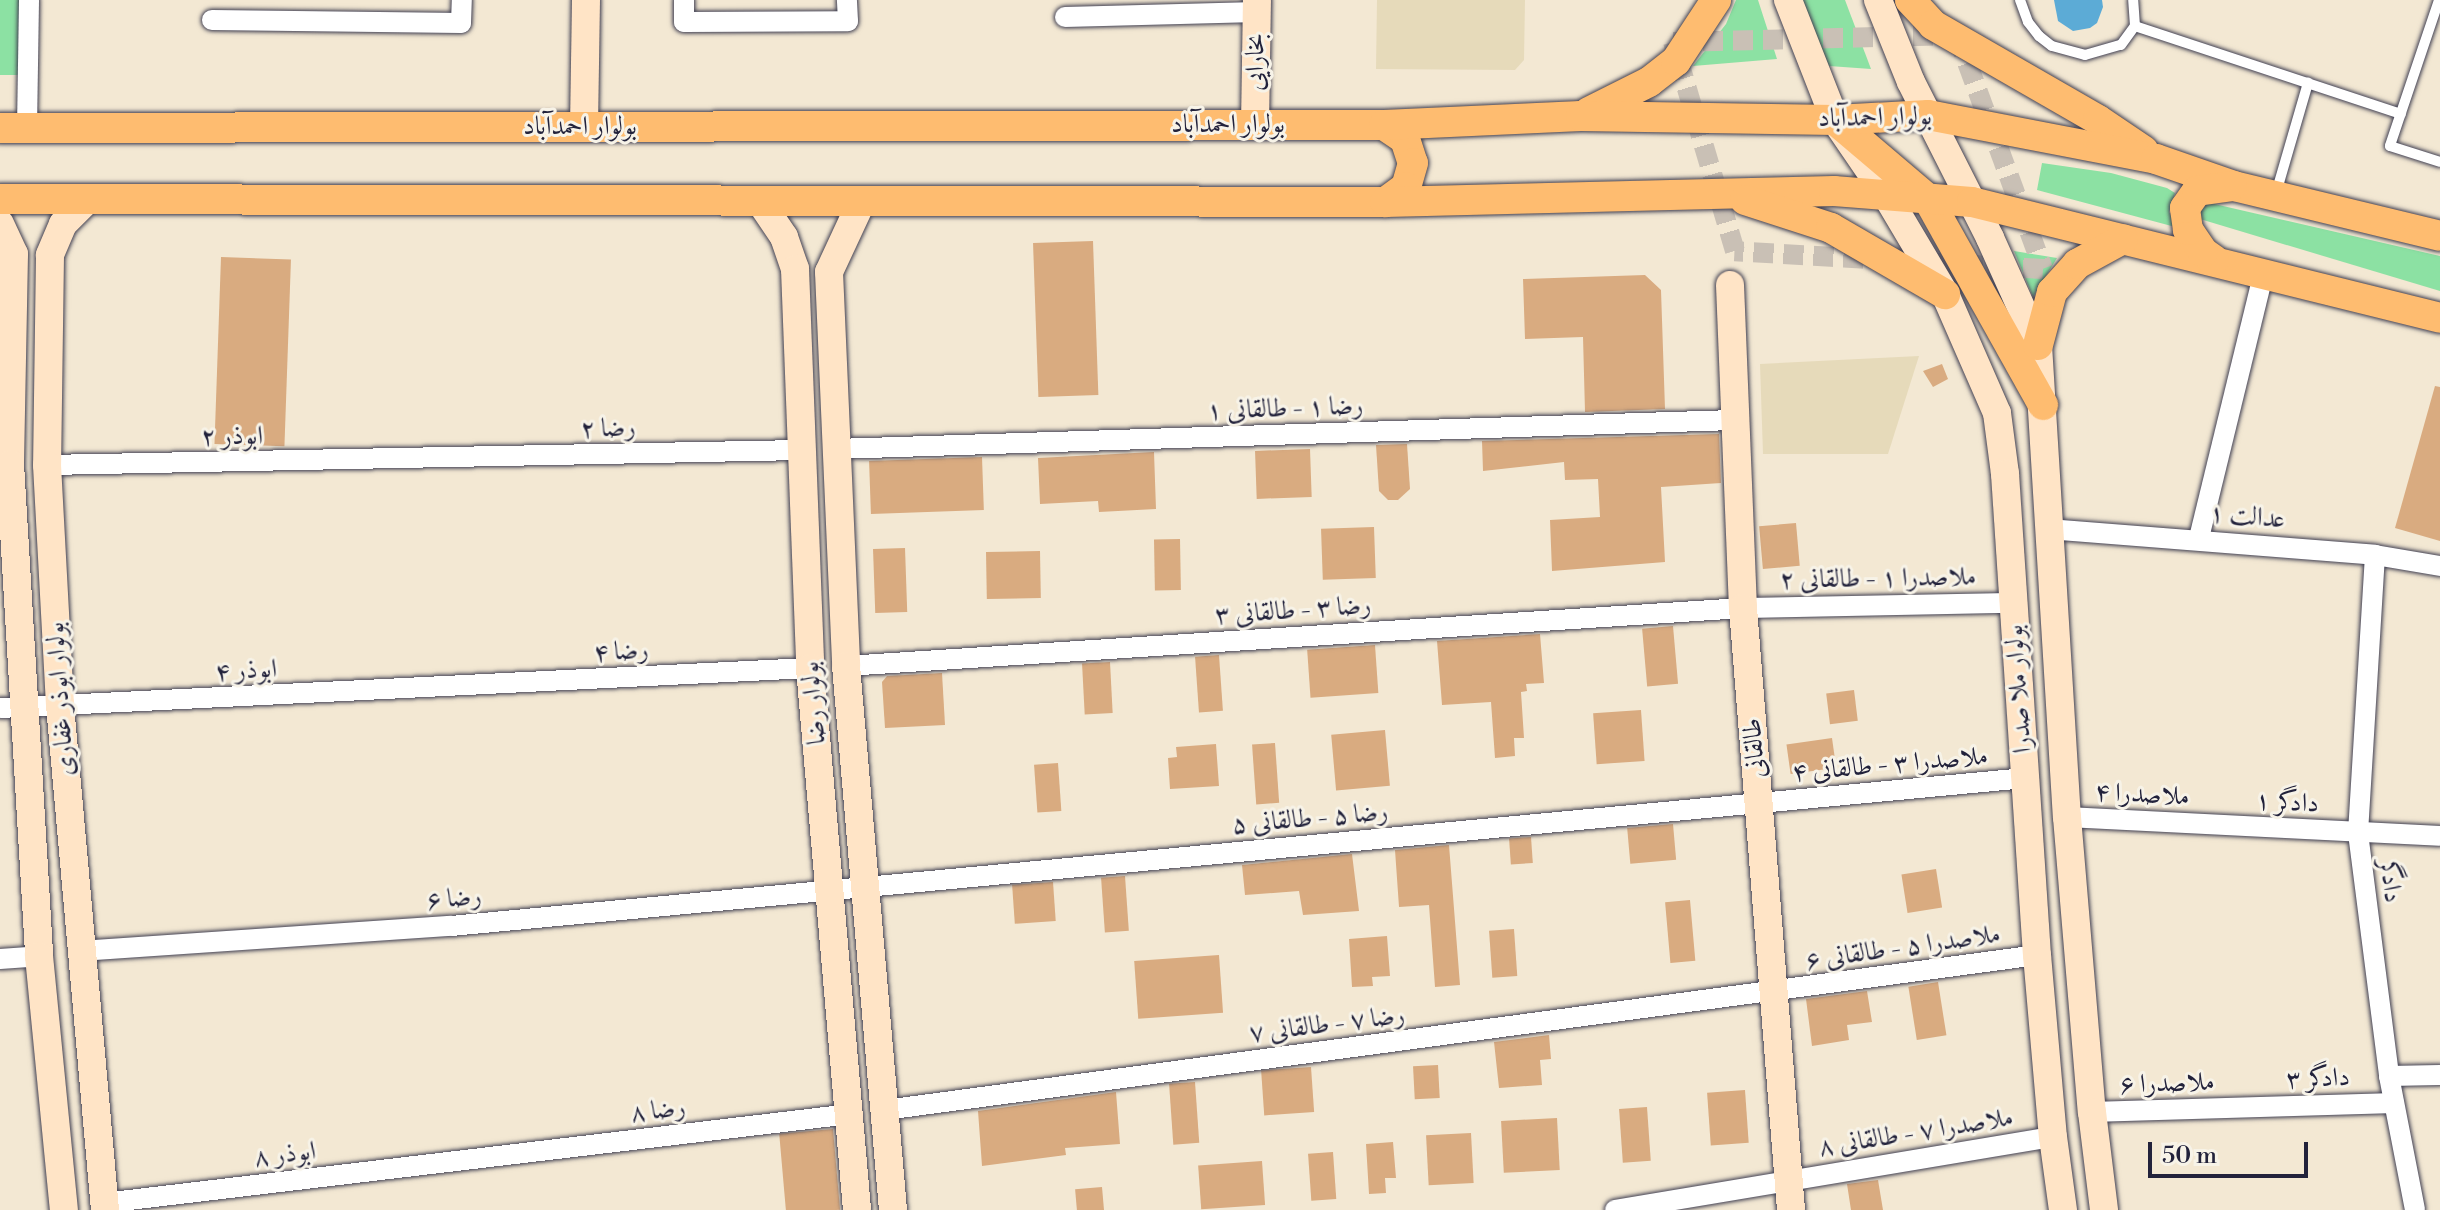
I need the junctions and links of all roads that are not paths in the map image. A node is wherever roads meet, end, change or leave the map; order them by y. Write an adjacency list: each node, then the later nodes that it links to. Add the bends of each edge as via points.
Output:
1 (29, 0): 25 (street)
2 (462, 0): 15 (street, via 461,23)
3 (586, 0): 24 (street)
4 (684, 0): 5 (street, via 684,22 848,21)
5 (847, 0)
6 (1716, 0): 20 (main road, via 1676,61 1649,82)
7 (1788, 0): 21 (street, بولوار ملا صدرا)
8 (1878, 0): 19 (street, بولوار ملا صدرا)
9 (1910, 0): 26 (main road, via 1933,25)
10 (2020, 0): 16 (lane, via 2039,36 2068,53 2085,55 2121,45)
11 (2133, 0): 16 (lane)
12 (2439, 0): 18 (lane)
13 (1257, 6): 14 (street); 22 (street, بخارایی)
14 (1065, 17)
15 (212, 20)
16 (2135, 26): 17 (lane)
17 (2308, 83): 18 (lane); 31 (lane)
18 (2401, 114): 27 (lane, via 2390,146)
19 (1928, 115): 21 (main road, بولوار احمدآباد); 26 (main road, بولوار احمدآباد); 36 (street, بولوار ملا صدرا)
20 (1581, 116): 21 (main road, بولوار احمدآباد); 23 (main road, بولوار احمدآباد)
21 (1835, 120): 30 (street, بولوار ملا صدرا); 33 (main road)
22 (1255, 125): 23 (main road, بولوار احمدآباد); 24 (main road, بولوار احمدآباد)
23 (1384, 125): 35 (main road, via 1405,139 1413,163 1406,187)
24 (584, 127): 25 (main road, بولوار احمدآباد)
25 (13, 128)
26 (2156, 159): 28 (main road, بولوار احمدآباد)
27 (2440, 162)
28 (2234, 186): 31 (main road, بولوار احمدآباد); 44 (main road, via 2197,191 2185,208 2188,230)
29 (1720, 192): 30 (main road); 35 (main road); 49 (main road, via 1831,228)
30 (1885, 193): 33 (main road); 49 (street, بولوار ملا صدرا)
31 (2275, 196): 40 (main road, بولوار احمدآباد)
32 (0, 199): 34 (main road)
33 (1928, 199): 36 (main road); 52 (main road)
34 (87, 200): 37 (main road); 43 (street, بولوار ابوذر غفاری, via 63,224)
35 (1385, 202): 38 (main road)
36 (1972, 202): 41 (main road); 51 (street, بولوار ملا صدرا)
37 (761, 203): 38 (main road); 45 (street, بولوار رضا, via 784,237)
38 (861, 203): 46 (street, بولوار رضا)
39 (0, 224): 42 (street, بولوار ابوذر غفاری)
40 (2440, 236)
41 (2123, 239): 44 (main road); 51 (main road, via 2077,264 2052,292)
42 (14, 254): 43 (street, via 37,246); 58 (street, بولوار ابوذر غفاری)
43 (50, 255): 59 (street, بولوار ابوذر غفاری)
44 (2214, 260): 47 (main road)
45 (795, 269): 46 (street, via 800,262 817,259); 56 (street, بولوار رضا)
46 (829, 272): 55 (street, بولوار رضا)
47 (2264, 272): 50 (main road); 61 (street)
48 (1730, 285): 54 (street, طالقانی)
49 (1945, 294): 53 (street, بولوار ملا صدرا)
50 (2440, 318)
51 (2038, 345): 52 (street, بولوار ملا صدرا)
52 (2043, 405): 53 (street, via 2023,396 2012,398); 60 (street, بولوار ملا صدرا)
53 (1997, 413): 64 (street, بولوار ملا صدرا)
54 (1735, 420): 55 (street, رضا ۱ - طالقانی ۱); 65 (street, طالقانی)
55 (836, 449): 66 (street, بولوار رضا)
56 (801, 450): 57 (street, رضا ۲); 67 (street, بولوار رضا)
57 (417, 460): 59 (street, ابوذر ۲)
58 (5, 464): 70 (street, بولوار ابوذر غفاری)
59 (47, 465): 69 (street, بولوار ابوذر غفاری)
60 (2048, 529): 61 (street, عدالت ۱); 73 (street, بولوار ملا صدرا)
61 (2199, 538): 62 (street, عدالت ۱)
62 (2375, 555): 63 (street, عدالت ۱); 75 (street, دادگر)
63 (2440, 566)
64 (2013, 603): 65 (street, ملاصدرا ۱ - طالقانی ۲); 71 (street, بولوار ملا صدرا)
65 (1743, 608): 66 (street, رضا ۳ - طالقانی ۳); 72 (street, طالقانی)
66 (846, 666): 77 (street, بولوار رضا)
67 (810, 668): 68 (street, رضا ۴); 78 (street, بولوار رضا)
68 (434, 688): 69 (street, ابوذر ۴)
69 (60, 705): 70 (street, ابوذر ۴); 79 (street, بولوار ابوذر غفاری)
70 (12, 707): 81 (street, بولوار ابوذر غفاری)
71 (2025, 778): 72 (street, ملاصدرا ۳ - طالقانی ۴); 80 (street, بولوار ملا صدرا)
72 (1759, 803): 77 (street, رضا ۵ - طالقانی ۵); 83 (street, طالقانی)
73 (2067, 817): 74 (street, ملاصدرا ۴); 89 (street, بولوار ملا صدرا)
74 (2214, 825): 75 (street, دادگر ۱)
75 (2358, 833): 76 (street, دادگر ۱); 85 (street, دادگر)
76 (2440, 836)
77 (866, 887): 78 (street, رضا ۵ - طالقانی ۵); 88 (street, بولوار رضا)
78 (831, 890): 79 (street, رضا ۶, via 451,926); 90 (street, بولوار رضا)
79 (80, 951): 94 (street, بولوار ابوذر غفاری)
80 (2037, 955): 83 (street, ملاصدرا ۵ - طالقانی ۶); 91 (street, بولوار ملا صدرا)
81 (39, 956): 82 (street); 95 (street, بولوار ابوذر غفاری)
82 (0, 959)
83 (1776, 993): 88 (street, رضا ۷ - طالقانی ۷); 93 (street, طالقانی)
84 (2440, 1075): 85 (street)
85 (2389, 1076): 86 (street, دادگر)
86 (2394, 1103): 87 (street, دادگر ۳); 102 (street, دادگر)
87 (2244, 1107): 89 (street, ملاصدرا ۶)
88 (885, 1110): 97 (street, بولوار رضا)
89 (2092, 1112): 101 (street, بولوار ملا صدرا)
90 (850, 1114): 92 (street, رضا ۸); 96 (street, بولوار رضا)
91 (2053, 1137): 93 (street, ملاصدرا ۷ - طالقانی ۸); 100 (street, بولوار ملا صدرا)
92 (473, 1159): 94 (street, ابوذر ۸)
93 (1788, 1179): 98 (street, ملاصدرا ۷ - طالقانی ۸); 99 (street, طالقانی)
94 (104, 1206): 95 (street)
95 (59, 1209)
96 (857, 1210)
97 (893, 1210)
98 (1615, 1210)
99 (1791, 1210)
100 (2063, 1210)
101 (2104, 1210)
102 (2415, 1210)

